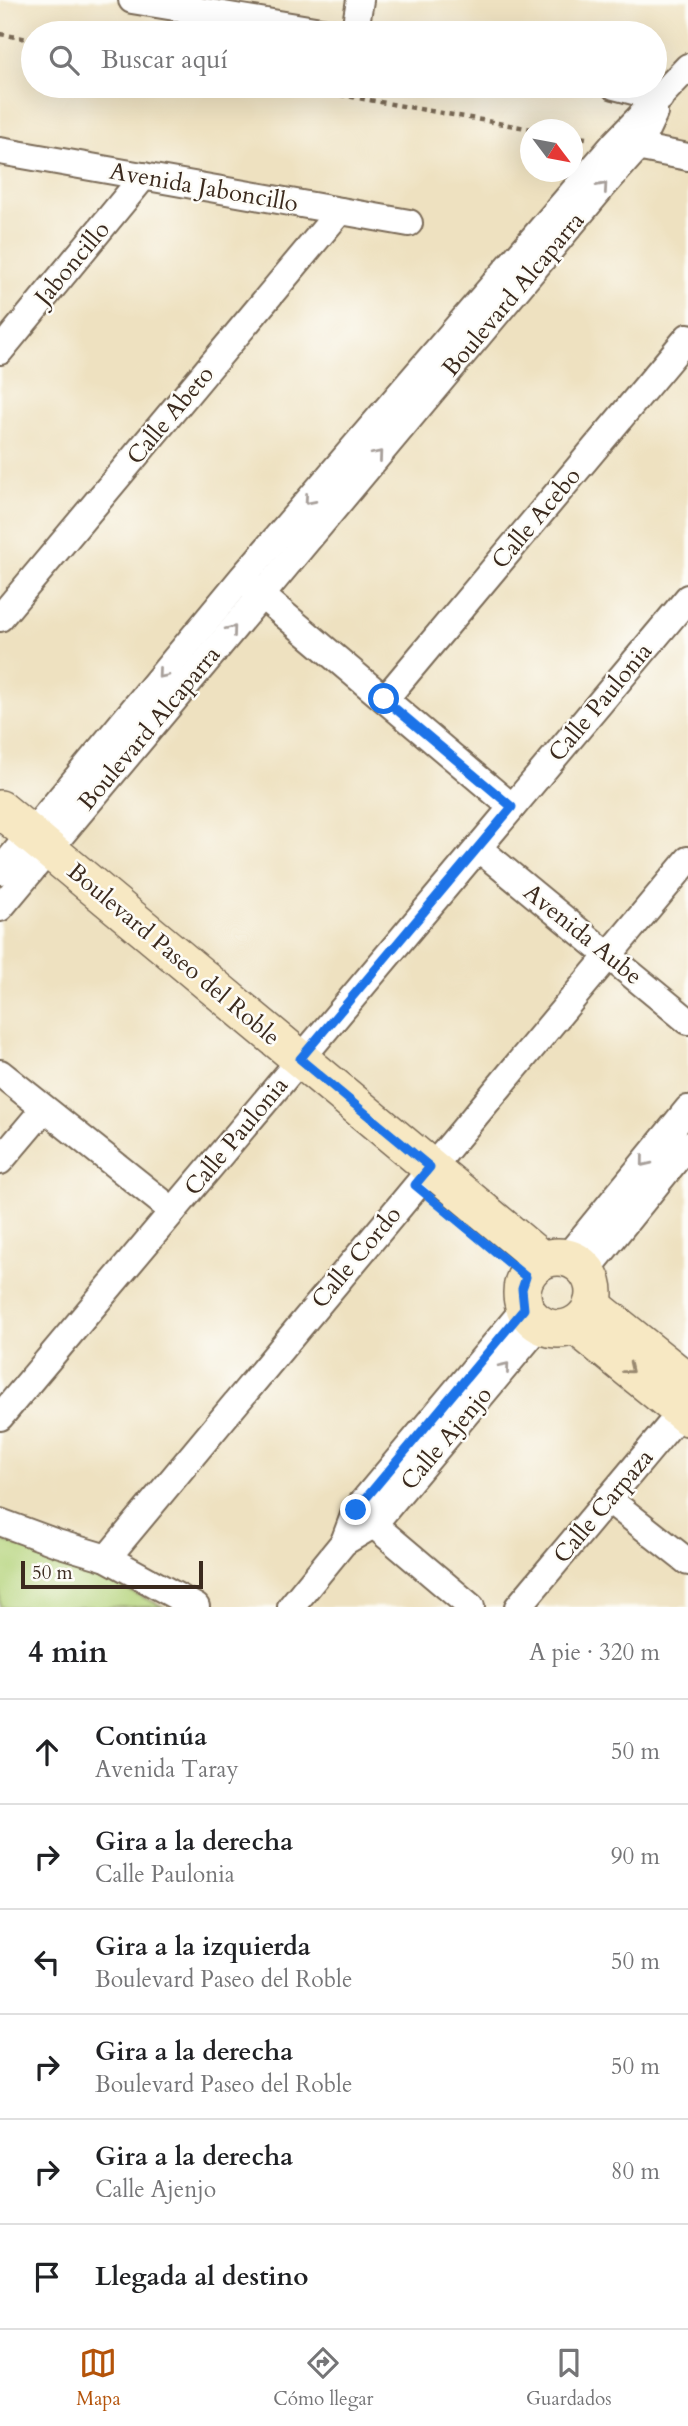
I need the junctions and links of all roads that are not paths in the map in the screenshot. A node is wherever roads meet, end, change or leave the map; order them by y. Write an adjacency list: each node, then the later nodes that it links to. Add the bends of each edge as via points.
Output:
1 (132, 0): 2 (street)
2 (260, 21)
3 (688, 67): 4 (street, Boulevard Alcaparra)
4 (667, 90)
5 (660, 98): 6 (street, Boulevard Alcaparra)
6 (627, 145): 8 (street); 14 (street, Boulevard Alcaparra, via 605,184)
7 (0, 151): 9 (street, Avenida Jaboncillo)
8 (688, 157)
9 (144, 176): 10 (street, Avenida Jaboncillo); 13 (street, Jaboncillo)
10 (340, 211): 11 (street, Avenida Jaboncillo); 16 (street, Calle Abeto)
11 (409, 223)
12 (688, 337): 17 (street, Calle Acebo)
13 (0, 351)
14 (251, 587): 17 (street); 21 (street, Boulevard Alcaparra)
15 (688, 598): 18 (street, Calle Paulonia)
16 (0, 618)
17 (384, 699): 18 (street)
18 (512, 807): 20 (street, Calle Paulonia)
19 (0, 809): 21 (street, Boulevard Paseo del Roble)
20 (478, 848): 24 (street, Avenida Aube); 26 (street, Calle Paulonia)
21 (21, 852): 23 (street, Boulevard Alcaparra); 26 (street, Boulevard Paseo del Roble)
22 (688, 860): 24 (street, Calle Cordo)
23 (0, 908)
24 (609, 954): 25 (street, Avenida Aube); 32 (street, Calle Cordo)
25 (688, 1021)
26 (293, 1068): 32 (street, Boulevard Paseo del Roble); 33 (street, Calle Paulonia)
27 (0, 1073): 28 (street)
28 (44, 1109): 31 (street); 33 (street)
29 (688, 1109): 34 (street, Calle Ajenjo, one-way to 34)
30 (688, 1145): 34 (street, Calle Ajenjo)
31 (0, 1161)
32 (423, 1176): 34 (street, Boulevard Paseo del Roble); 40 (street, Calle Cordo)
33 (173, 1211): 36 (street, Calle Paulonia)
34 (557, 1291): 35 (street, Boulevard Paseo del Roble); 38 (street, Calle Ajenjo)
35 (686, 1404): 37 (street, Calle Carpaza)
36 (0, 1418)
37 (608, 1499): 41 (street); 45 (street, Calle Carpaza)
38 (365, 1517): 43 (street, Calle Ajenjo); 44 (street)
39 (0, 1522): 40 (street)
40 (107, 1558): 42 (street)
41 (688, 1562)
42 (196, 1607)
43 (291, 1607)
44 (471, 1607)
45 (518, 1607)

